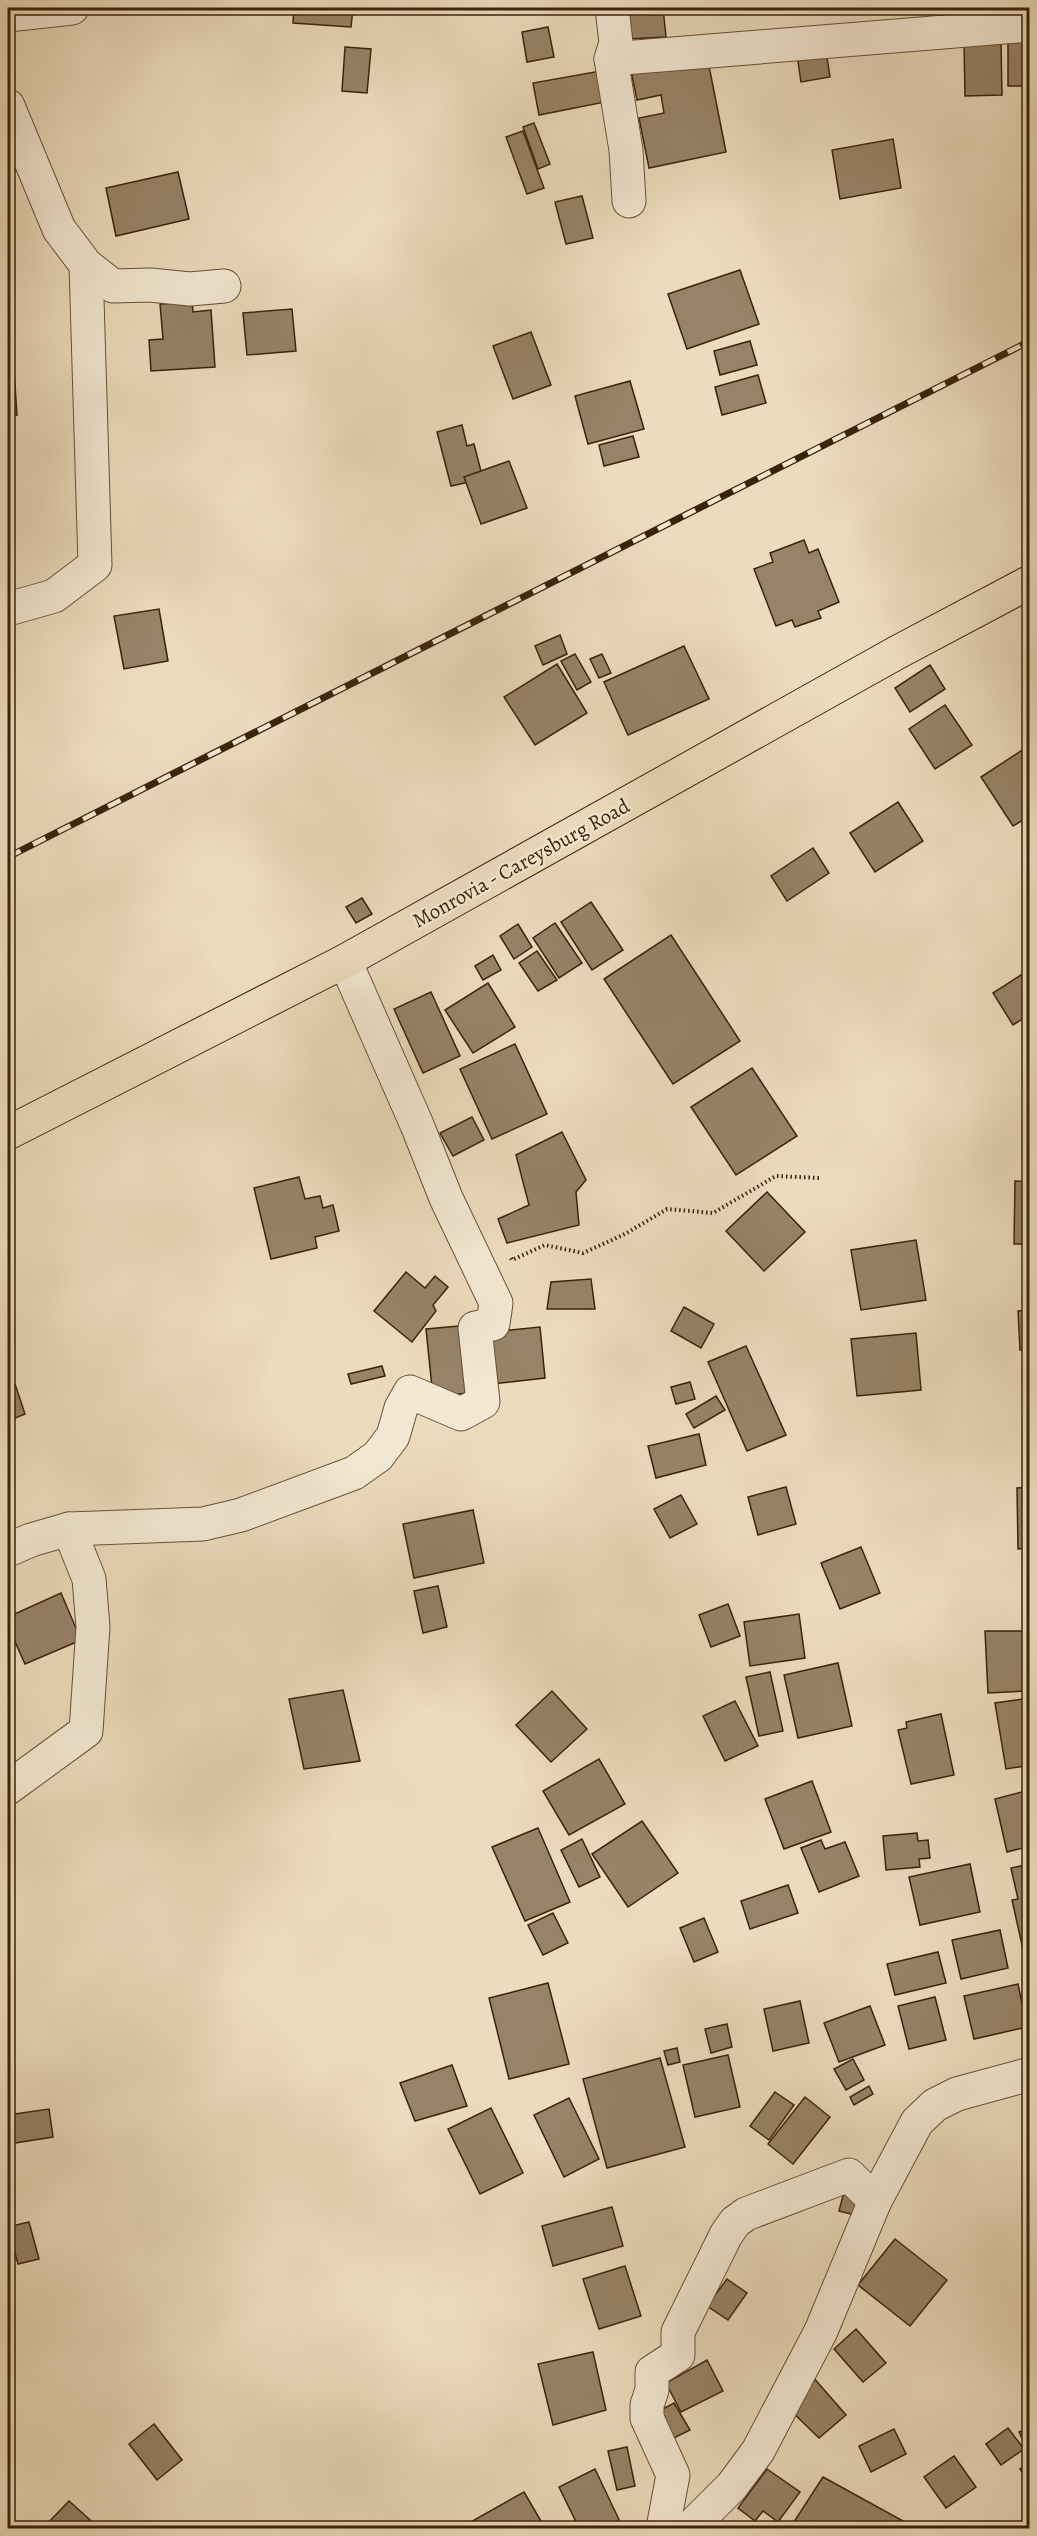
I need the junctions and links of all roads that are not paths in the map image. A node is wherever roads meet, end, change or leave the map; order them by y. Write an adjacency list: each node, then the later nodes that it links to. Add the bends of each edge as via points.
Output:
1 (72, 8): 3 (street)
2 (612, 8): 5 (street, via 616,43)
3 (8, 15)
4 (1029, 25): 5 (street)
5 (611, 59): 7 (street, via 626,150)
6 (8, 106): 8 (street, via 59,229)
7 (628, 201)
8 (86, 265): 9 (street, via 113,286); 11 (street, via 95,566 54,596)
9 (224, 286)
10 (1029, 582): 12 (main road, Monrovia - Careysburg Road)
11 (8, 609)
12 (345, 961): 13 (main road, Monrovia - Careysburg Road); 14 (street, via 446,1198 496,1304 493,1323 475,1328 483,1402 461,1414 410,1392 393,1436 378,1456 354,1473 242,1515 203,1524)
13 (8, 1133)
14 (69, 1529): 15 (street); 16 (street, via 89,1579 93,1627 86,1731)
15 (8, 1550)
16 (8, 1788)
17 (1029, 2074): 18 (street, via 935,2105 917,2122)
18 (875, 2201): 19 (street, via 849,2175 746,2214 726,2235 678,2332 678,2355 652,2372 647,2418 673,2475); 20 (street, via 821,2331 758,2451 732,2486)
19 (663, 2529)
20 (690, 2529)

